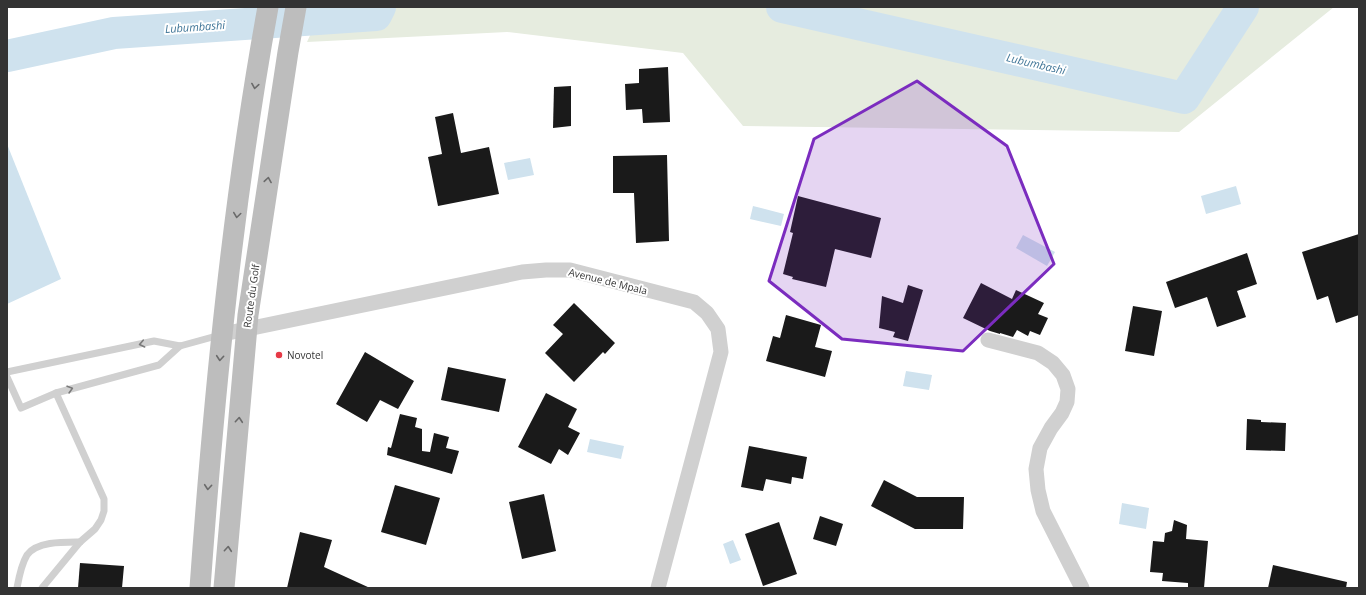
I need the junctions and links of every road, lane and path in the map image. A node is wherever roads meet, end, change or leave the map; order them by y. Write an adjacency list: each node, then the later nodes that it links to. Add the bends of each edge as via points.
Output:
1 (267, 13): 4 (main road, one-way to 4, via 250,121)
2 (295, 14): 3 (main road, Route du Golf, one-way to 2)
3 (246, 328): 4 (street, Avenue de Mpala); 14 (main road, Route du Golf, one-way to 3); 15 (street, Avenue de Mpala, via 522,272 546,270 570,270 694,302 707,313 718,329 721,352)
4 (223, 334): 6 (lane); 13 (main road, one-way to 13)
5 (988, 340): 16 (street, via 1038,353 1063,375 1068,389 1067,402 1040,448 1036,469 1043,511)
6 (180, 346): 7 (lane, one-way to 7, via 154,341); 9 (lane, one-way to 6, via 158,365)
7 (7, 372)
8 (7, 377): 9 (lane, via 21,408)
9 (56, 393): 10 (lane, via 104,499 101,520)
10 (80, 542): 11 (lane, via 50,543 28,554); 12 (lane)
11 (17, 588)
12 (42, 588)
13 (200, 588)
14 (224, 588)
15 (658, 588)
16 (1082, 588)

